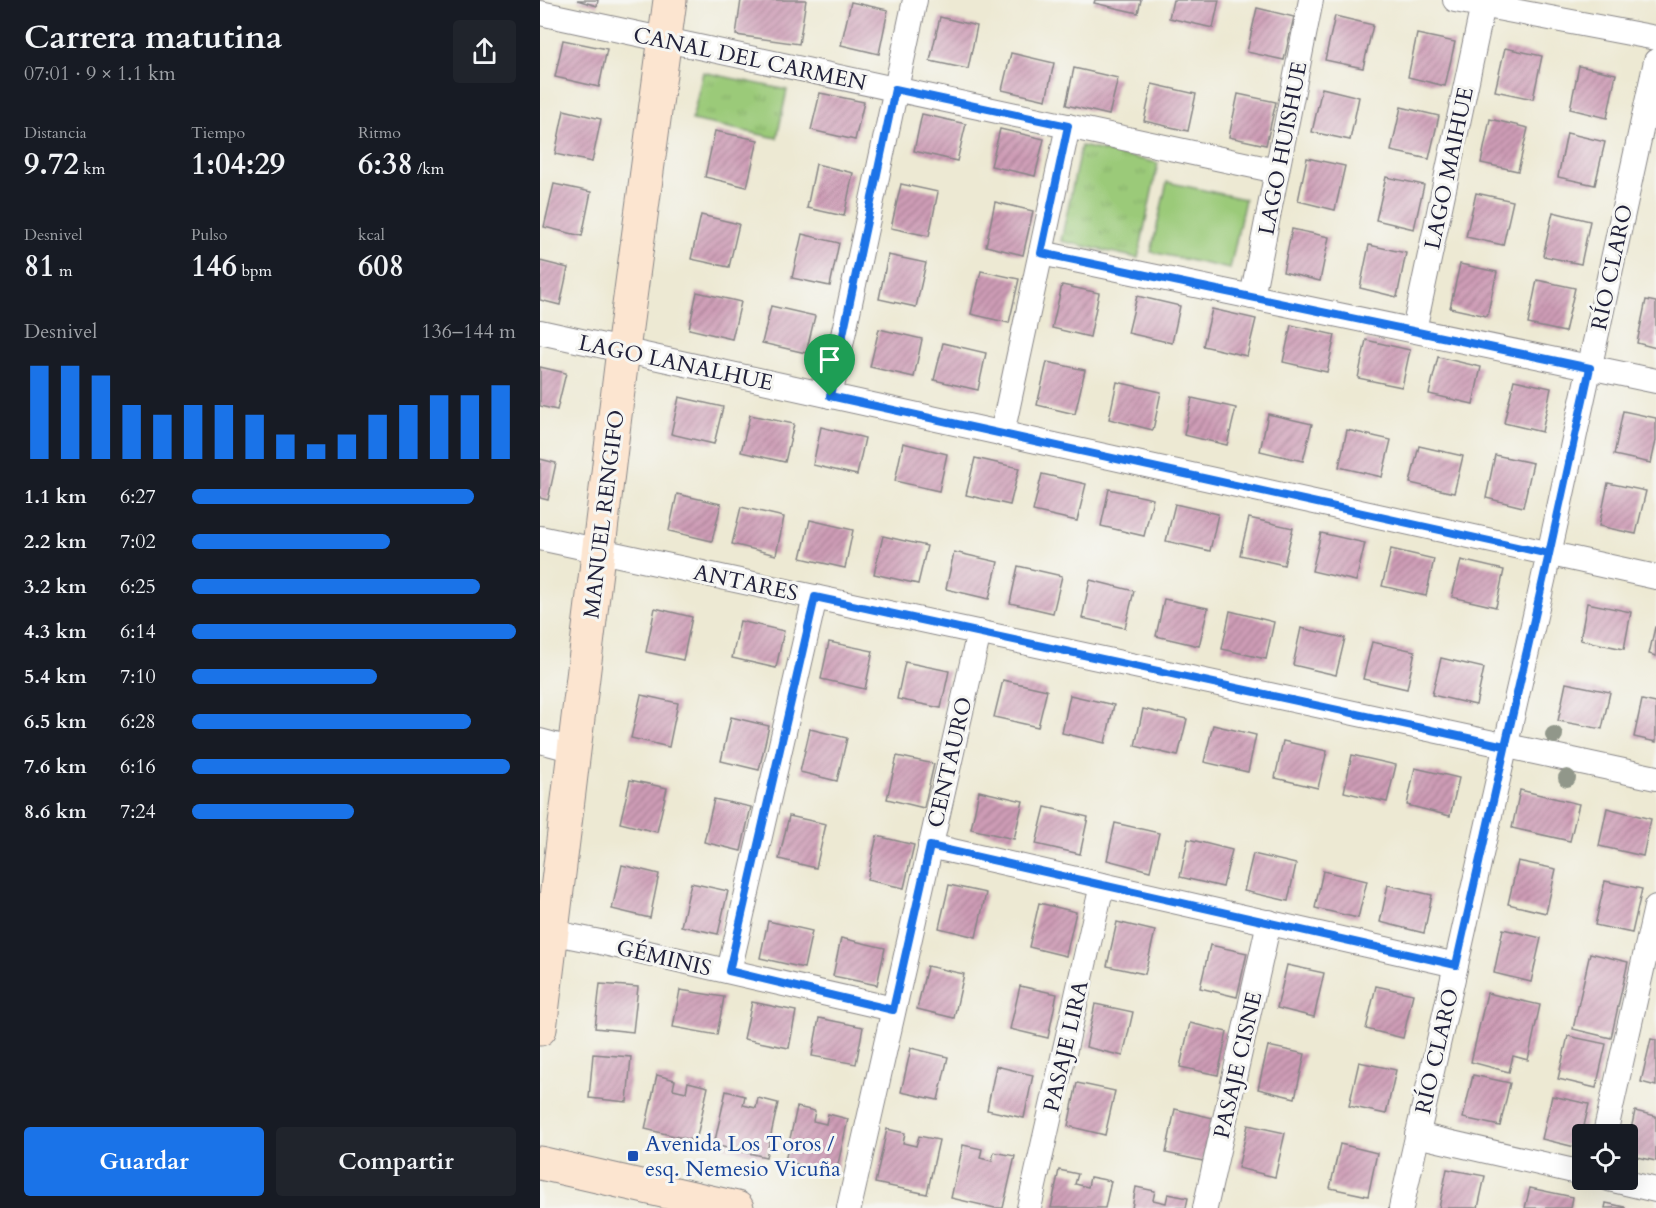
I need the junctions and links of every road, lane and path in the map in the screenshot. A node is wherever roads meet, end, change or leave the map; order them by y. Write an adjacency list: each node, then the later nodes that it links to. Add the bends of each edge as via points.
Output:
1 (670, 0): 8 (street, MANUEL RENGIFO)
2 (915, 0): 10 (street)
3 (1311, 0): 12 (street, LAGO HUISHUE)
4 (1455, 0): 5 (street)
5 (1483, 5): 7 (street); 15 (street, LAGO MAIHUE)
6 (540, 13): 8 (street, CANAL DEL CARMEN)
7 (1656, 38)
8 (665, 40): 10 (street, CANAL DEL CARMEN); 17 (street, MANUEL RENGIFO)
9 (1656, 61): 18 (street, RÍO CLARO)
10 (895, 89): 11 (street, CANAL DEL CARMEN); 20 (street)
11 (1068, 126): 12 (street, CANAL DEL CARMEN); 13 (street)
12 (1277, 171): 14 (street, LAGO HUISHUE)
13 (1041, 253): 14 (street); 21 (street)
14 (1252, 297): 15 (street)
15 (1414, 330): 18 (street)
16 (540, 332): 17 (street, LAGO LANALHUE)
17 (623, 350): 20 (street, LAGO LANALHUE); 23 (street, MANUEL RENGIFO)
18 (1590, 368): 19 (street); 24 (street, RÍO CLARO)
19 (1656, 381)
20 (830, 396): 21 (street, LAGO LANALHUE)
21 (1002, 434): 24 (street, LAGO LANALHUE)
22 (540, 538): 23 (street, ANTARES)
23 (599, 551): 26 (street, ANTARES); 30 (street, MANUEL RENGIFO)
24 (1549, 554): 25 (street, LAGO LANALHUE); 29 (street, RÍO CLARO)
25 (1656, 577)
26 (815, 597): 27 (street, ANTARES); 38 (street)
27 (979, 632): 29 (street, ANTARES); 32 (street, CENTAURO)
28 (540, 741): 30 (street)
29 (1505, 746): 31 (street, ANTARES); 37 (street, RÍO CLARO)
30 (574, 750): 36 (street, MANUEL RENGIFO)
31 (1656, 778)
32 (930, 846): 33 (street); 39 (street, CENTAURO)
33 (1102, 885): 35 (street); 49 (street, PASAJE LIRA)
34 (1656, 907): 41 (street)
35 (1269, 922): 37 (street); 50 (street, PASAJE CISNE)
36 (546, 932): 38 (street, GÉMINIS); 40 (street, MANUEL RENGIFO)
37 (1456, 965): 42 (street, RÍO CLARO)
38 (729, 971): 39 (street, GÉMINIS)
39 (893, 1010): 48 (street, CENTAURO)
40 (540, 1029)
41 (1607, 1124)
42 (1418, 1135): 44 (street); 51 (street, RÍO CLARO)
43 (540, 1163): 47 (street)
44 (1572, 1171)
45 (1638, 1186): 46 (street)
46 (1656, 1190)
47 (737, 1208)
48 (849, 1208)
49 (1029, 1208)
50 (1205, 1208)
51 (1401, 1208)

